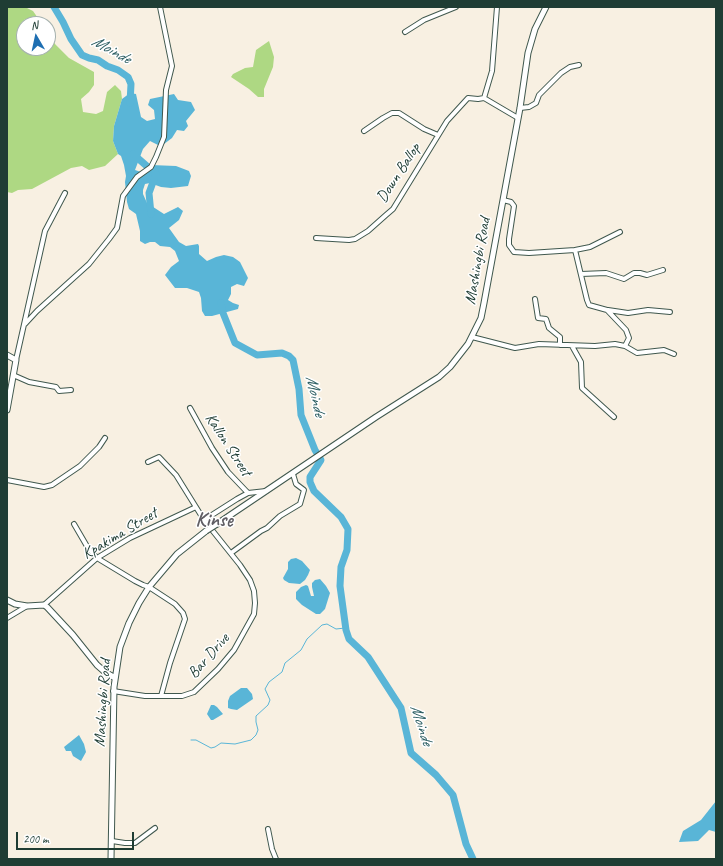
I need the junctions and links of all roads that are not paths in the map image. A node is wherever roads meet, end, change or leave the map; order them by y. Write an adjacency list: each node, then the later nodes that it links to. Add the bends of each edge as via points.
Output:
1 (160, 7): 22 (street, via 172,66 166,90 164,137 156,157 151,167 137,177 123,196 117,228 109,239 89,264)
2 (456, 7): 5 (street, via 424,20)
3 (497, 7): 7 (street, via 492,71)
4 (546, 7): 8 (main road, Mashingbi Road, via 531,42)
5 (405, 32)
6 (579, 65): 8 (street, via 561,73 539,95 536,103)
7 (484, 98): 9 (street); 11 (street, Down Ballop, via 468,98)
8 (520, 108): 9 (main road, Mashingbi Road)
9 (518, 118): 13 (main road, Mashingbi Road)
10 (364, 131): 11 (street, via 392,113 399,113)
11 (438, 135): 15 (street, Down Ballop, via 393,209 375,226 355,239)
12 (65, 193): 22 (street, via 45,231)
13 (503, 200): 16 (street, via 511,202 514,206 509,239 514,252); 23 (main road, Mashingbi Road, via 481,318)
14 (620, 232): 16 (street, via 590,247)
15 (316, 238)
16 (575, 250): 18 (street)
17 (663, 270): 18 (street, via 647,275 634,273 624,279 606,273)
18 (581, 274): 20 (street, via 589,305)
19 (535, 299): 24 (street, via 538,318 546,318 550,328 560,337)
20 (607, 310): 21 (street, via 628,313 648,310); 26 (street, via 626,330 629,338)
21 (670, 312)
22 (25, 324): 29 (street)
23 (472, 337): 24 (street, via 514,348 539,344); 38 (main road, Mashingbi Road, via 450,367 439,377)
24 (560, 345): 25 (street)
25 (572, 346): 26 (street); 35 (street, via 581,362 582,388)
26 (625, 346): 27 (street, via 637,353 664,350)
27 (674, 354)
28 (7, 355): 29 (main road)
29 (16, 360): 30 (main road)
30 (13, 375): 31 (street, via 59,391); 32 (main road)
31 (72, 390)
32 (9, 393): 34 (main road)
33 (190, 408): 41 (street, Kallon Street, via 228,472)
34 (7, 410)
35 (614, 417)
36 (105, 438): 39 (street, via 80,466 52,485 44,487)
37 (148, 462): 42 (street, Bar Drive, via 159,457 176,475)
38 (293, 474): 40 (main road); 45 (street, via 296,484 304,490 300,504)
39 (7, 480)
40 (266, 491): 41 (street); 47 (main road, Mashingbi Road, bridge, via 177,554)
41 (248, 493): 43 (street)
42 (196, 507): 43 (street, Bar Drive); 46 (street, Kpakima Street, via 130,538)
43 (204, 520): 45 (street, Bar Drive)
44 (74, 524): 46 (street)
45 (231, 553): 54 (street, Bar Drive, via 250,580 254,591 254,614 234,650 201,686 188,695)
46 (97, 558): 47 (street, via 143,586); 49 (street, Kpakima Street)
47 (149, 587): 52 (main road, Mashingbi Road, via 138,603 120,647); 54 (street, via 175,604 185,616)
48 (7, 600): 50 (main road)
49 (44, 605): 50 (main road); 52 (main road, via 105,672)
50 (27, 606): 51 (street)
51 (7, 618)
52 (115, 678): 53 (main road, Mashingbi Road)
53 (113, 691): 54 (street, Bar Drive); 57 (main road, Mashingbi Road)
54 (161, 696)
55 (155, 828): 57 (street, via 135,843)
56 (268, 829): 59 (street)
57 (112, 841): 58 (main road, Mashingbi Road)
58 (111, 859)
59 (276, 859)

